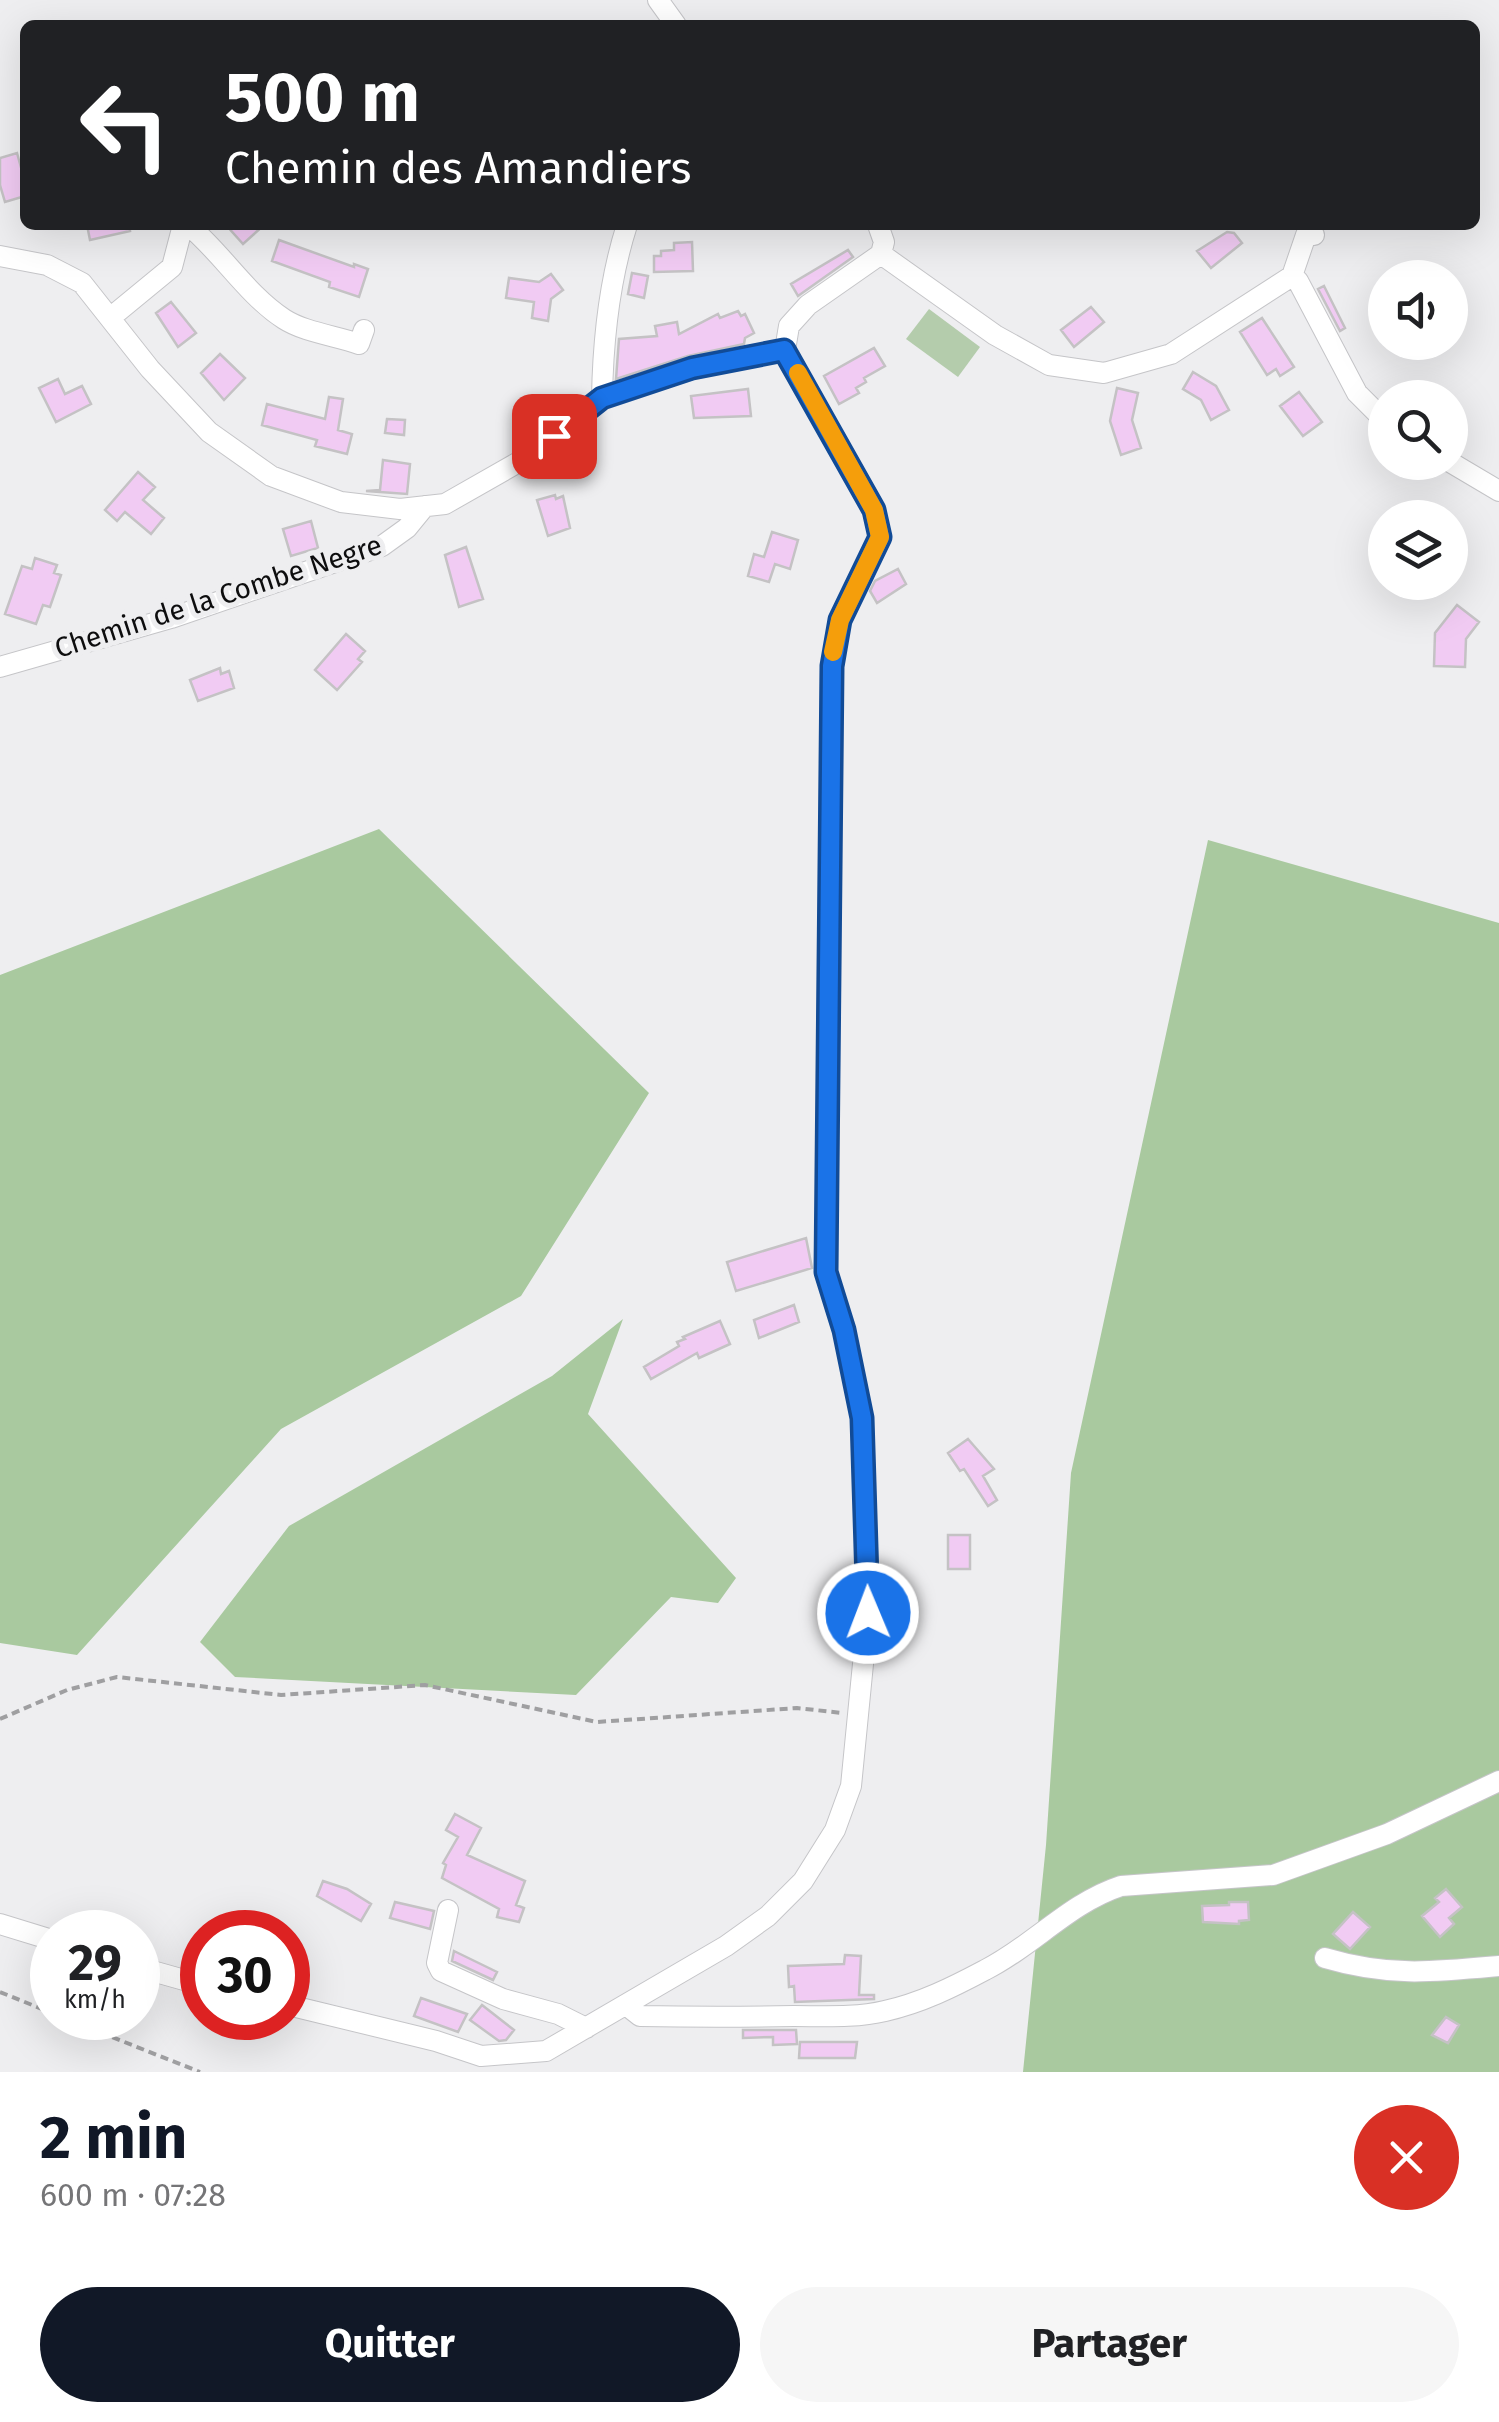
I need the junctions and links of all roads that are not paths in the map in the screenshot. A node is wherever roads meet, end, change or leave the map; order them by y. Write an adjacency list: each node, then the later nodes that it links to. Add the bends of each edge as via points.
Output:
1 (183, 230): 9 (street, via 172,267)
2 (192, 230): 10 (street, via 287,321 359,344)
3 (626, 230): 12 (street, via 615,265)
4 (880, 230): 6 (street)
5 (1314, 236): 8 (street, via 1306,235)
6 (881, 254): 8 (street, via 1049,366 1104,372 1172,354); 11 (street, via 808,305 789,326)
7 (0, 256): 9 (street, via 47,265 82,283)
8 (1292, 276): 13 (street)
9 (110, 318): 16 (street, via 209,432 270,476 342,502)
10 (364, 330)
11 (784, 350): 12 (street, via 692,368); 24 (street, via 874,510 880,537 840,620 832,666 826,1272 862,1418 868,1613 851,1786 835,1830 803,1882 726,1946)
12 (602, 398): 16 (street, via 531,455 444,504)
13 (1368, 404)
14 (1468, 473): 15 (street)
15 (1499, 491)
16 (425, 506): 17 (street, Chemin de la Combe Negre, via 382,546)
17 (0, 667)
18 (1499, 1781): 24 (street, via 1387,1834 1273,1875 1100,1892 990,1968 886,2011 640,2016)
19 (448, 1910): 26 (street, via 441,1971)
20 (0, 1924): 21 (street)
21 (30, 1933)
22 (1325, 1958): 23 (street, via 1406,1974)
23 (1499, 1966)
24 (626, 2005): 26 (street)
25 (310, 2011): 26 (street, via 481,2056 546,2051)
26 (586, 2028)

